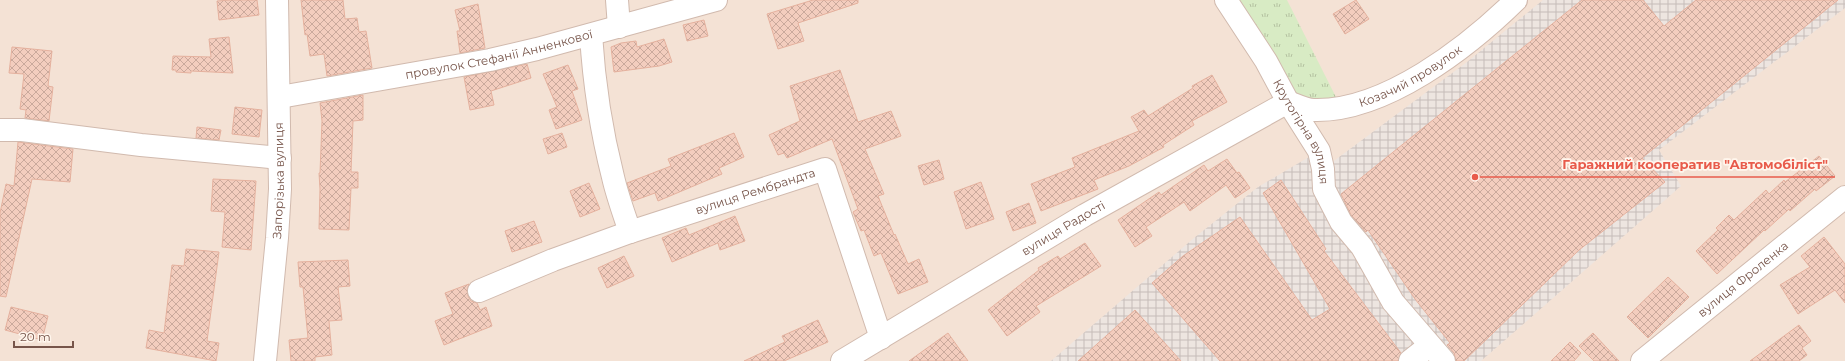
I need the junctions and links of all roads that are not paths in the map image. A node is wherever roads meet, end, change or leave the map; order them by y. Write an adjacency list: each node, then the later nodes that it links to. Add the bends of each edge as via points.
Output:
1 (277, 0): 8 (street, Запорізька вулиця)
2 (617, 0): 6 (street)
3 (716, 0): 6 (street, провулок Стефанії Анненкової)
4 (1226, 0): 9 (street, Крутогірна вулиця, via 1266,61)
5 (1516, 0): 9 (street, Козачий провулок, via 1467,44 1405,84 1342,109 1312,110)
6 (619, 27): 7 (street, провулок Стефанії Анненкової)
7 (591, 35): 8 (street, провулок Стефанії Анненкової, via 490,60); 13 (street, via 597,99 604,138)
8 (280, 97): 11 (street, Запорізька вулиця)
9 (1288, 102): 15 (street, вулиця Радості, via 1085,215); 16 (street, Крутогірна вулиця, via 1319,151 1324,189 1341,222 1362,248 1393,302)
10 (0, 130): 11 (street, via 22,130 141,145)
11 (280, 158): 17 (street, Запорізька вулиця, via 277,238)
12 (1845, 198): 21 (street, вулиця Фроленка)
13 (630, 232): 14 (street, вулиця Рембрандта); 15 (street, вулиця Рембрандта, via 825,169)
14 (479, 291)
15 (881, 338): 18 (street, вулиця Радості)
16 (1429, 346): 19 (street); 20 (street, Крутогірна вулиця)
17 (265, 361)
18 (842, 361)
19 (1410, 361)
20 (1444, 361)
21 (1642, 361)

